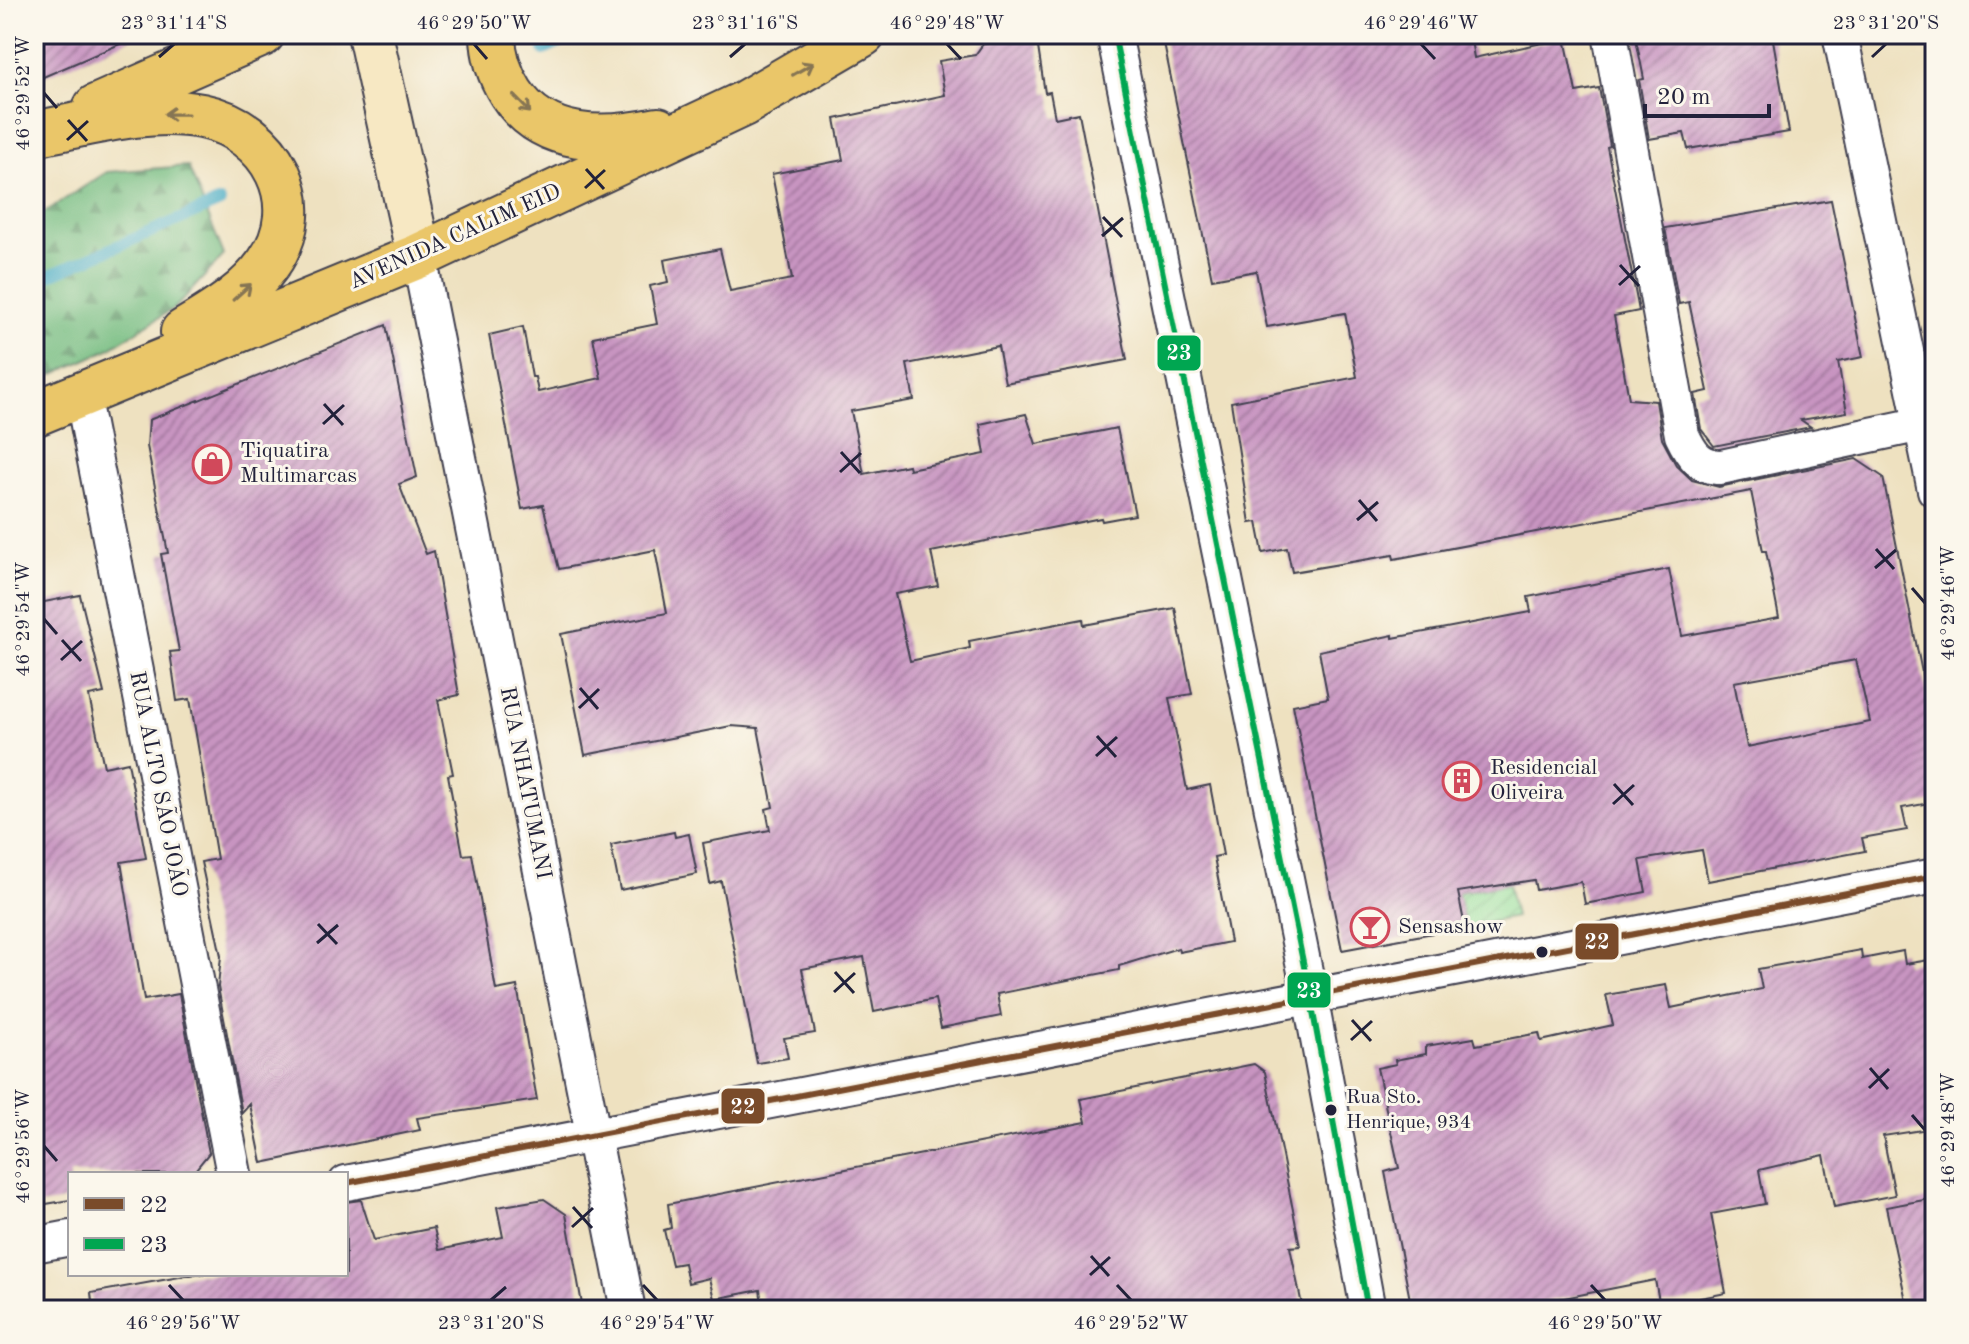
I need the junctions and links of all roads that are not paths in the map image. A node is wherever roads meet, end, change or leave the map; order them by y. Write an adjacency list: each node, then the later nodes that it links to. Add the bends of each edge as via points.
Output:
1 (262, 34): 9 (main road)
2 (370, 34): 10 (street)
3 (493, 34): 8 (main road, one-way to 8, via 499,71 515,98 538,120 566,133 603,138 639,134)
4 (863, 34): 8 (main road, AVENIDA CALIM EID, one-way to 4)
5 (1114, 34): 16 (street)
6 (1610, 34): 13 (street, via 1682,435 1692,455 1708,467 1721,467)
7 (1840, 34): 13 (street)
8 (743, 104): 10 (main road, AVENIDA CALIM EID)
9 (37, 134): 11 (main road, one-way to 9, via 228,304 260,274 283,232 284,189 262,147 236,128 204,117 145,114)
10 (419, 256): 11 (main road, AVENIDA CALIM EID); 17 (street, RUA NHATUMANI)
11 (82, 394): 12 (main road, AVENIDA CALIM EID); 18 (street, RUA ALTO SÃO JOÃO)
12 (34, 414)
13 (1922, 424): 14 (street)
14 (1935, 490)
15 (1935, 876): 16 (street)
16 (1310, 996): 17 (street); 23 (street)
17 (595, 1134): 19 (street); 22 (street, RUA NHATUMANI)
18 (234, 1172)
19 (348, 1183)
20 (68, 1238): 21 (street)
21 (34, 1245)
22 (628, 1310)
23 (1368, 1310)

